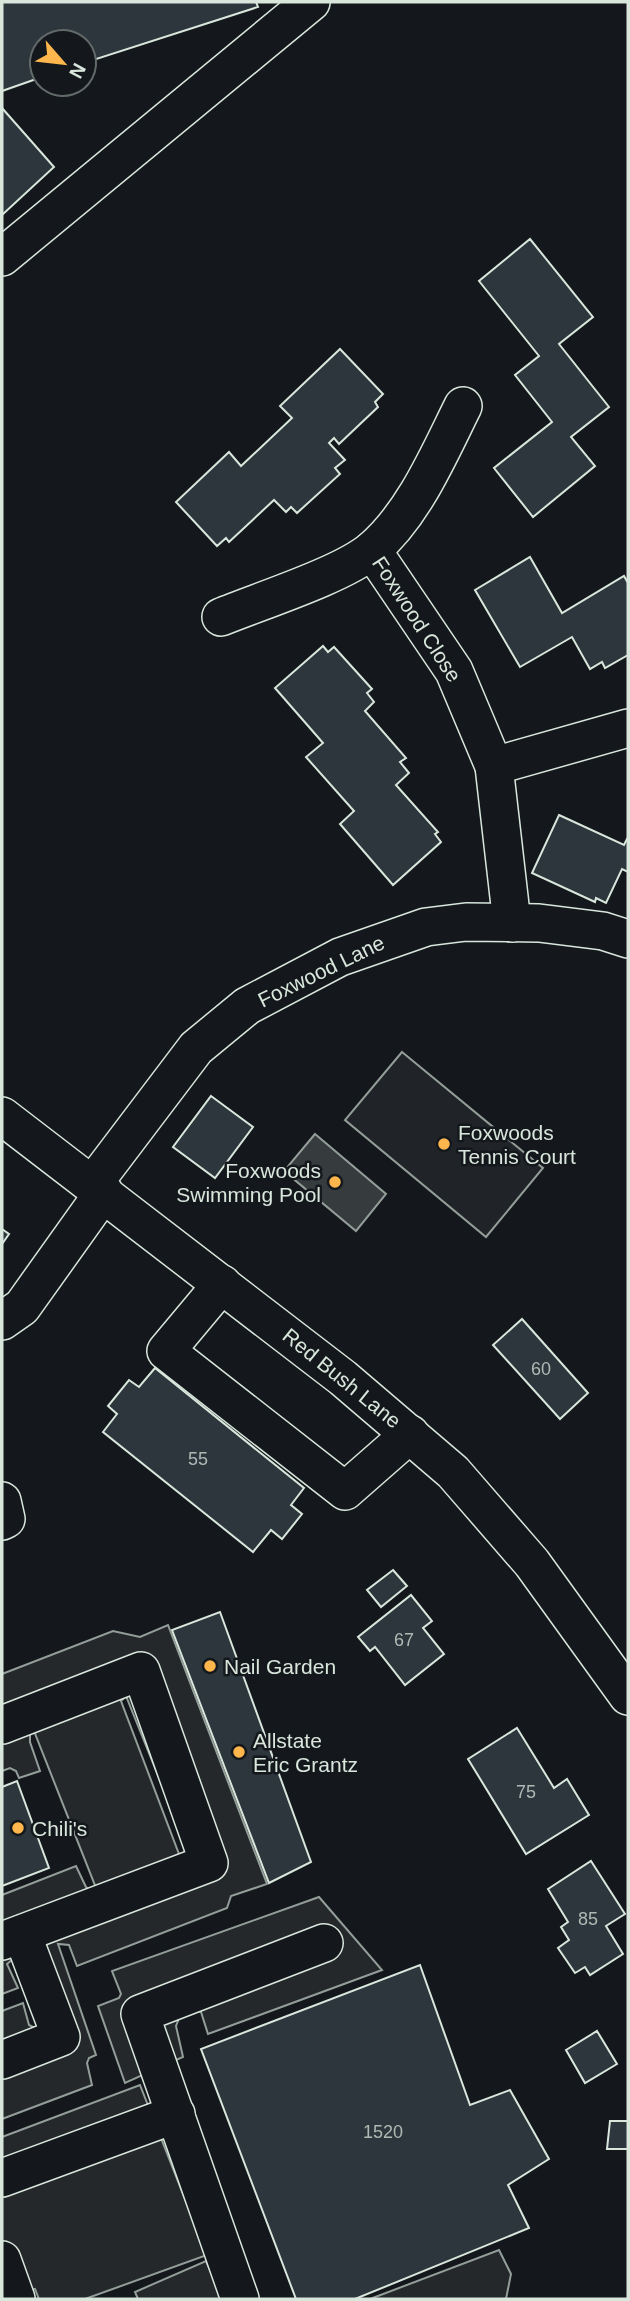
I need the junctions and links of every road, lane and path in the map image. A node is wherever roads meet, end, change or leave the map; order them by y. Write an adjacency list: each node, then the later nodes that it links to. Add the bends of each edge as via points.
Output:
1 (311, 2): 2 (street)
2 (2, 257)
3 (463, 406): 4 (street, Foxwood Close, via 403,514)
4 (372, 550): 5 (street, Foxwood Close); 7 (street, Foxwood Close, via 454,671)
5 (221, 617)
6 (628, 728): 7 (street)
7 (494, 766): 8 (street, Foxwood Close)
8 (512, 923): 9 (street, Foxwood Lane, via 603,931); 11 (street, Foxwood Lane, via 426,927 393,937 340,957 247,1006 196,1048)
9 (628, 939)
10 (2, 1116): 11 (street, Red Bush Lane)
11 (98, 1188): 12 (street, Red Bush Lane); 13 (street, Foxwood Lane, via 22,1307)
12 (222, 1284): 14 (street, Red Bush Lane); 14 (street, via 166,1352 345,1491)
13 (2, 1321)
14 (410, 1434): 17 (street, Red Bush Lane, via 499,1522)
15 (2, 1501): 16 (street, via 6,1519)
16 (2, 1521)
17 (628, 1696)
18 (2, 1725): 19 (street, via 141,1671 209,1863)
19 (12, 1938): 21 (street, via 61,2038)
20 (324, 1944): 22 (street, via 140,2014)
21 (2, 2060)
22 (176, 2114): 23 (street); 26 (street)
23 (2, 2178)
24 (2, 2260): 25 (street)
25 (16, 2299)
26 (240, 2299)

